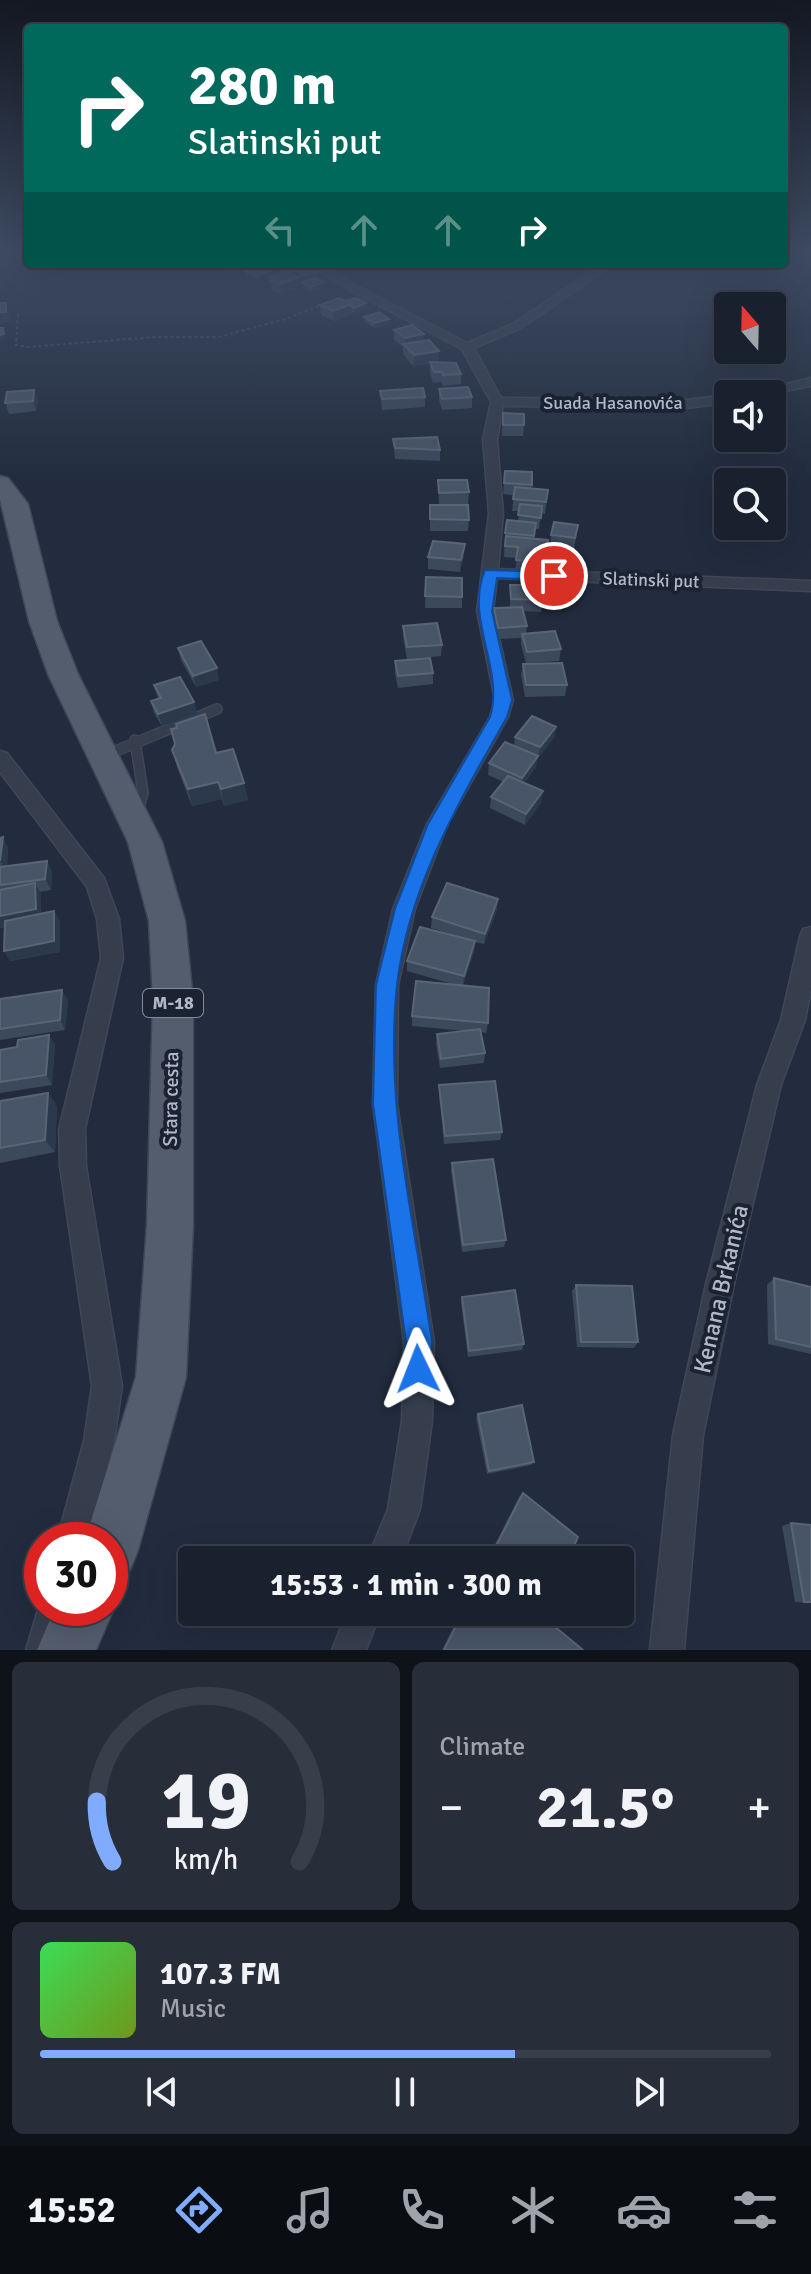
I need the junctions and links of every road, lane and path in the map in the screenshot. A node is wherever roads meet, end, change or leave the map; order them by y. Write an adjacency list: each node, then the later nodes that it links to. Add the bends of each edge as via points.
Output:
1 (17, 331): 2 (path, via 16,345 28,347 218,337)
2 (241, 331)
3 (436, 331): 5 (street)
4 (505, 331): 5 (street)
5 (467, 347): 9 (street)
6 (811, 382): 7 (street)
7 (786, 387)
8 (714, 401): 9 (street, Suada Hasanovića)
9 (497, 402): 11 (street, via 490,439 496,514)
10 (0, 483): 14 (main road, Stara cesta / M-18, via 16,504 43,621 63,674)
11 (490, 573): 12 (street, Slatinski put); 19 (street, via 485,611 504,700 437,824 404,909 387,985 385,1104 419,1342 417,1421 404,1509)
12 (811, 586)
13 (217, 709): 14 (lane)
14 (119, 748): 18 (main road, Stara cesta / M-18, via 134,820 167,921 173,1000 170,1225 161,1377)
15 (0, 758): 17 (street, via 97,884 112,958 72,1129 73,1166 107,1386)
16 (811, 936): 26 (street, Kenana Brkanića, via 793,1020 769,1085 688,1435)
17 (78, 1522)
18 (118, 1522)
19 (389, 1546)
20 (49, 1626): 23 (street)
21 (77, 1626): 24 (main road)
22 (358, 1626): 25 (street)
23 (43, 1650)
24 (66, 1650)
25 (349, 1650)
26 (667, 1650)

